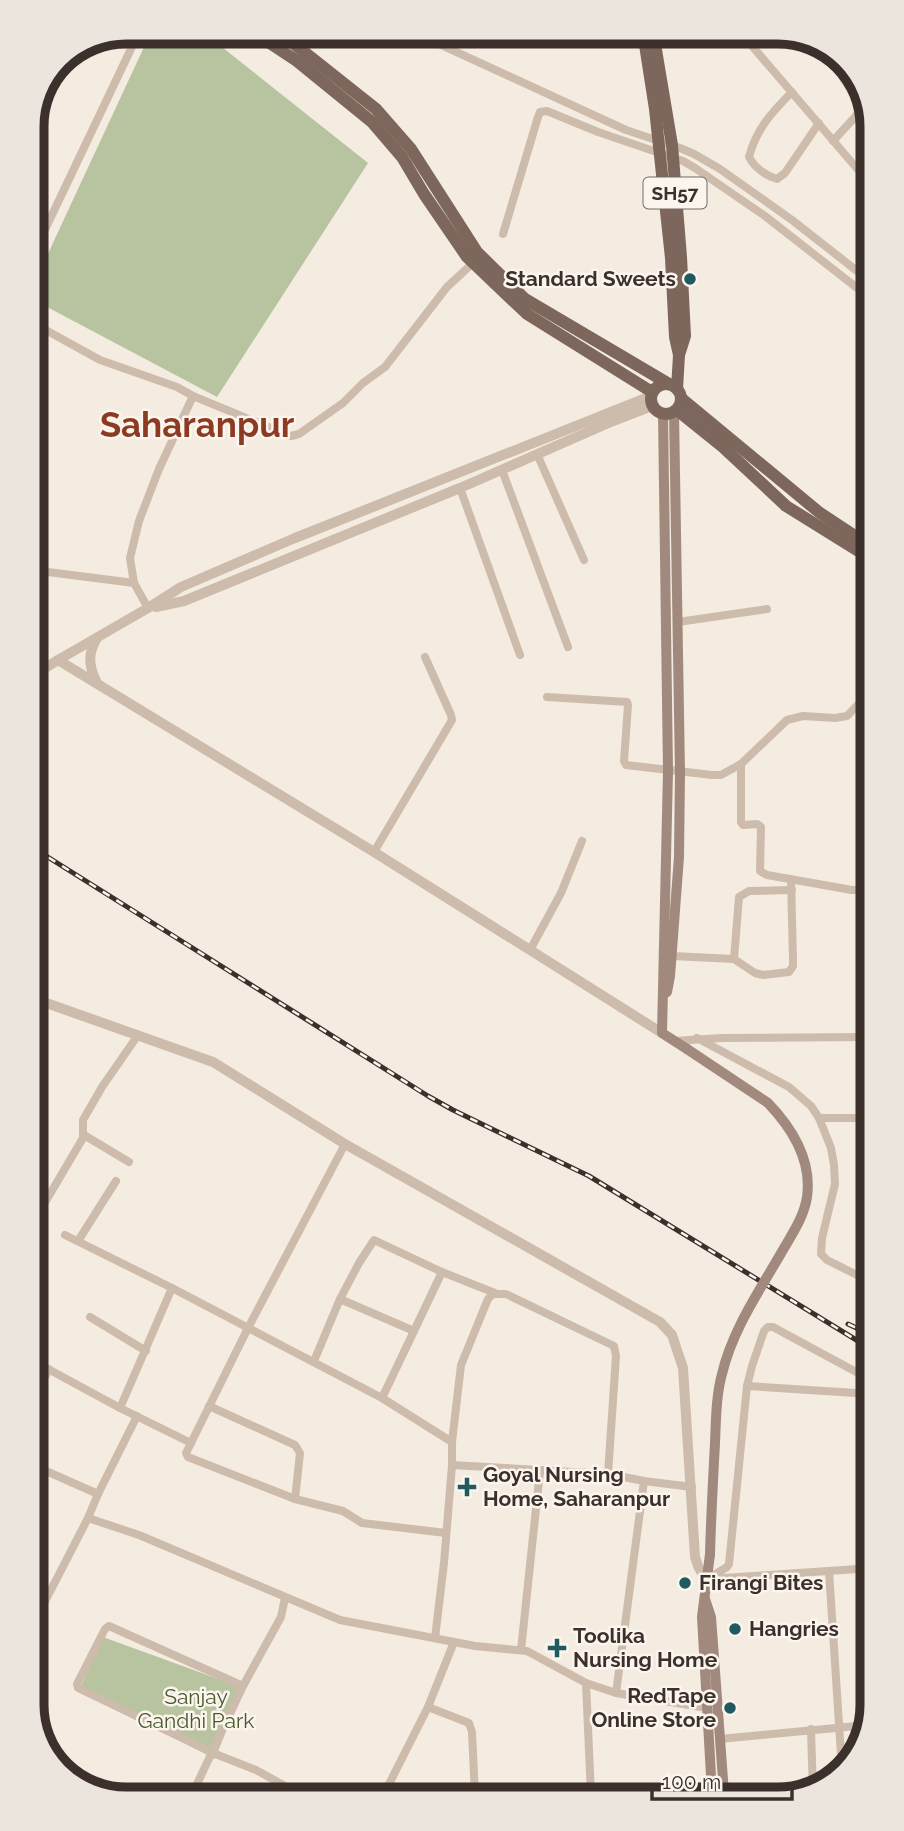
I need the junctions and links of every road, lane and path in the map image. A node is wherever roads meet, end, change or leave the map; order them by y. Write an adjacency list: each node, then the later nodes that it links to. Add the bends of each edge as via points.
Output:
1 (133, 44): 19 (street)
2 (277, 44): 8 (main road)
3 (290, 44): 8 (main road)
4 (439, 44): 15 (street)
5 (645, 44): 15 (main road, SH57)
6 (654, 44): 15 (main road, SH57)
7 (750, 44): 10 (street)
8 (301, 56): 17 (main road, via 376,109 411,149); 18 (main road, via 372,122)
9 (835, 67): 11 (street)
10 (792, 92): 13 (street); 13 (street, via 768,116 750,152 751,161 777,179)
11 (856, 99)
12 (859, 112): 14 (street)
13 (819, 123): 14 (street)
14 (833, 141): 16 (street)
15 (665, 149): 20 (street, via 540,112); 22 (street, via 694,154 720,169); 23 (street, via 788,233); 26 (main road, SH57, via 679,355)
16 (860, 172)
17 (436, 188): 18 (main road); 21 (main road)
18 (424, 194): 21 (main road)
19 (44, 232)
20 (503, 234)
21 (472, 258): 25 (street, via 385,367 299,434 285,434); 26 (main road); 26 (main road, via 527,314)
22 (860, 273)
23 (860, 290)
24 (44, 329): 25 (street, via 100,360)
25 (193, 396): 34 (street, via 139,521 130,558)
26 (666, 400): 27 (street); 30 (main road); 31 (main road, via 786,506); 35 (street, via 295,538 181,587); 37 (main road); 48 (main road)
27 (537, 454): 28 (street); 32 (street)
28 (502, 470): 29 (street); 39 (street)
29 (460, 488): 35 (street, via 184,601); 40 (street)
30 (860, 539)
31 (860, 553)
32 (584, 560)
33 (44, 571): 34 (street)
34 (134, 583): 35 (street)
35 (148, 608): 38 (street)
36 (767, 609): 37 (street)
37 (678, 622): 49 (main road)
38 (97, 638): 42 (street); 44 (street, via 90,660)
39 (568, 647)
40 (520, 655)
41 (425, 657): 51 (street, via 452,720)
42 (58, 660): 43 (street); 44 (street)
43 (44, 669)
44 (97, 683): 51 (street)
45 (547, 697): 48 (street, via 627,702 625,763)
46 (860, 702): 47 (street, via 847,716 787,720)
47 (741, 764): 49 (street, via 721,775); 52 (street, via 741,822 761,827 760,872)
48 (668, 771): 49 (street); 58 (main road)
49 (680, 772): 56 (main road)
50 (582, 841): 55 (street, via 561,894)
51 (374, 852): 55 (street)
52 (791, 879): 53 (street); 54 (street)
53 (792, 890): 57 (street, via 743,893); 57 (street, via 793,966 789,972 763,975)
54 (860, 890)
55 (530, 950): 60 (street)
56 (672, 956): 57 (street); 58 (main road)
57 (734, 959)
58 (664, 1001): 60 (main road)
59 (44, 1002): 61 (street)
60 (662, 1033): 64 (main road)
61 (138, 1035): 67 (street, via 83,1120); 68 (street, via 213,1062)
62 (860, 1037): 63 (street)
63 (697, 1038): 64 (street); 65 (street, via 789,1087)
64 (674, 1041): 108 (main road, bridge, via 778,1113 801,1151 806,1179 807,1196 797,1226 737,1330 722,1374)
65 (819, 1118): 66 (street); 75 (street, via 831,1149 835,1184 821,1254)
66 (860, 1118)
67 (84, 1135): 69 (street); 71 (street)
68 (345, 1144): 80 (street); 101 (street, via 660,1322 673,1335 683,1368)
69 (129, 1162)
70 (116, 1181): 73 (street)
71 (44, 1204)
72 (65, 1235): 73 (street)
73 (78, 1241): 76 (street)
74 (442, 1272): 77 (street); 78 (street, via 374,1240); 81 (street)
75 (860, 1276)
76 (172, 1288): 80 (street); 82 (street)
77 (495, 1293): 94 (street, via 488,1298 461,1365); 99 (street, via 506,1294 614,1346)
78 (340, 1299): 81 (street); 83 (street)
79 (90, 1317): 82 (street)
80 (248, 1328): 83 (street); 91 (street)
81 (415, 1331): 90 (street)
82 (146, 1351): 92 (street)
83 (314, 1361): 90 (street)
84 (44, 1366): 85 (street)
85 (50, 1369): 87 (street); 92 (street)
86 (860, 1374): 88 (street, via 768,1327)
87 (44, 1380)
88 (747, 1386): 89 (street); 108 (street, via 730,1558 727,1567)
89 (856, 1393)
90 (382, 1398): 94 (street)
91 (209, 1406): 95 (street); 103 (street, via 299,1448)
92 (120, 1408): 93 (street)
93 (137, 1416): 95 (street); 102 (street)
94 (452, 1442): 96 (street)
95 (191, 1443): 103 (street, via 188,1457)
96 (452, 1465): 98 (street); 105 (street)
97 (44, 1470): 102 (street)
98 (540, 1471): 99 (street); 113 (street)
99 (608, 1474): 100 (street)
100 (644, 1481): 101 (street); 116 (street)
101 (692, 1487): 108 (street, via 695,1557)
102 (98, 1494): 104 (street)
103 (295, 1499): 105 (street, via 343,1511 362,1523)
104 (88, 1518): 109 (street); 110 (street)
105 (446, 1533): 111 (street)
106 (860, 1569): 107 (street)
107 (829, 1571): 108 (street); 120 (street)
108 (706, 1580): 118 (main road)
109 (285, 1598): 111 (street, via 340,1619); 115 (street, via 281,1617)
110 (44, 1603)
111 (435, 1638): 112 (street)
112 (454, 1642): 113 (street); 117 (street)
113 (521, 1650): 114 (street)
114 (586, 1683): 116 (street); 130 (street)
115 (243, 1686): 123 (street); 123 (street, via 109,1626 77,1682 78,1688)
116 (615, 1693): 118 (street)
117 (428, 1707): 128 (street); 129 (street, via 471,1727)
118 (713, 1709): 122 (main road); 131 (main road)
119 (858, 1726): 120 (street)
120 (839, 1727): 121 (street); 124 (street)
121 (811, 1729): 122 (street); 125 (street)
122 (720, 1738): 132 (main road)
123 (213, 1753): 126 (street); 127 (street)
124 (841, 1757)
125 (813, 1780)
126 (196, 1787)
127 (287, 1787)
128 (388, 1787)
129 (474, 1787)
130 (591, 1787)
131 (712, 1787)
132 (724, 1787)

